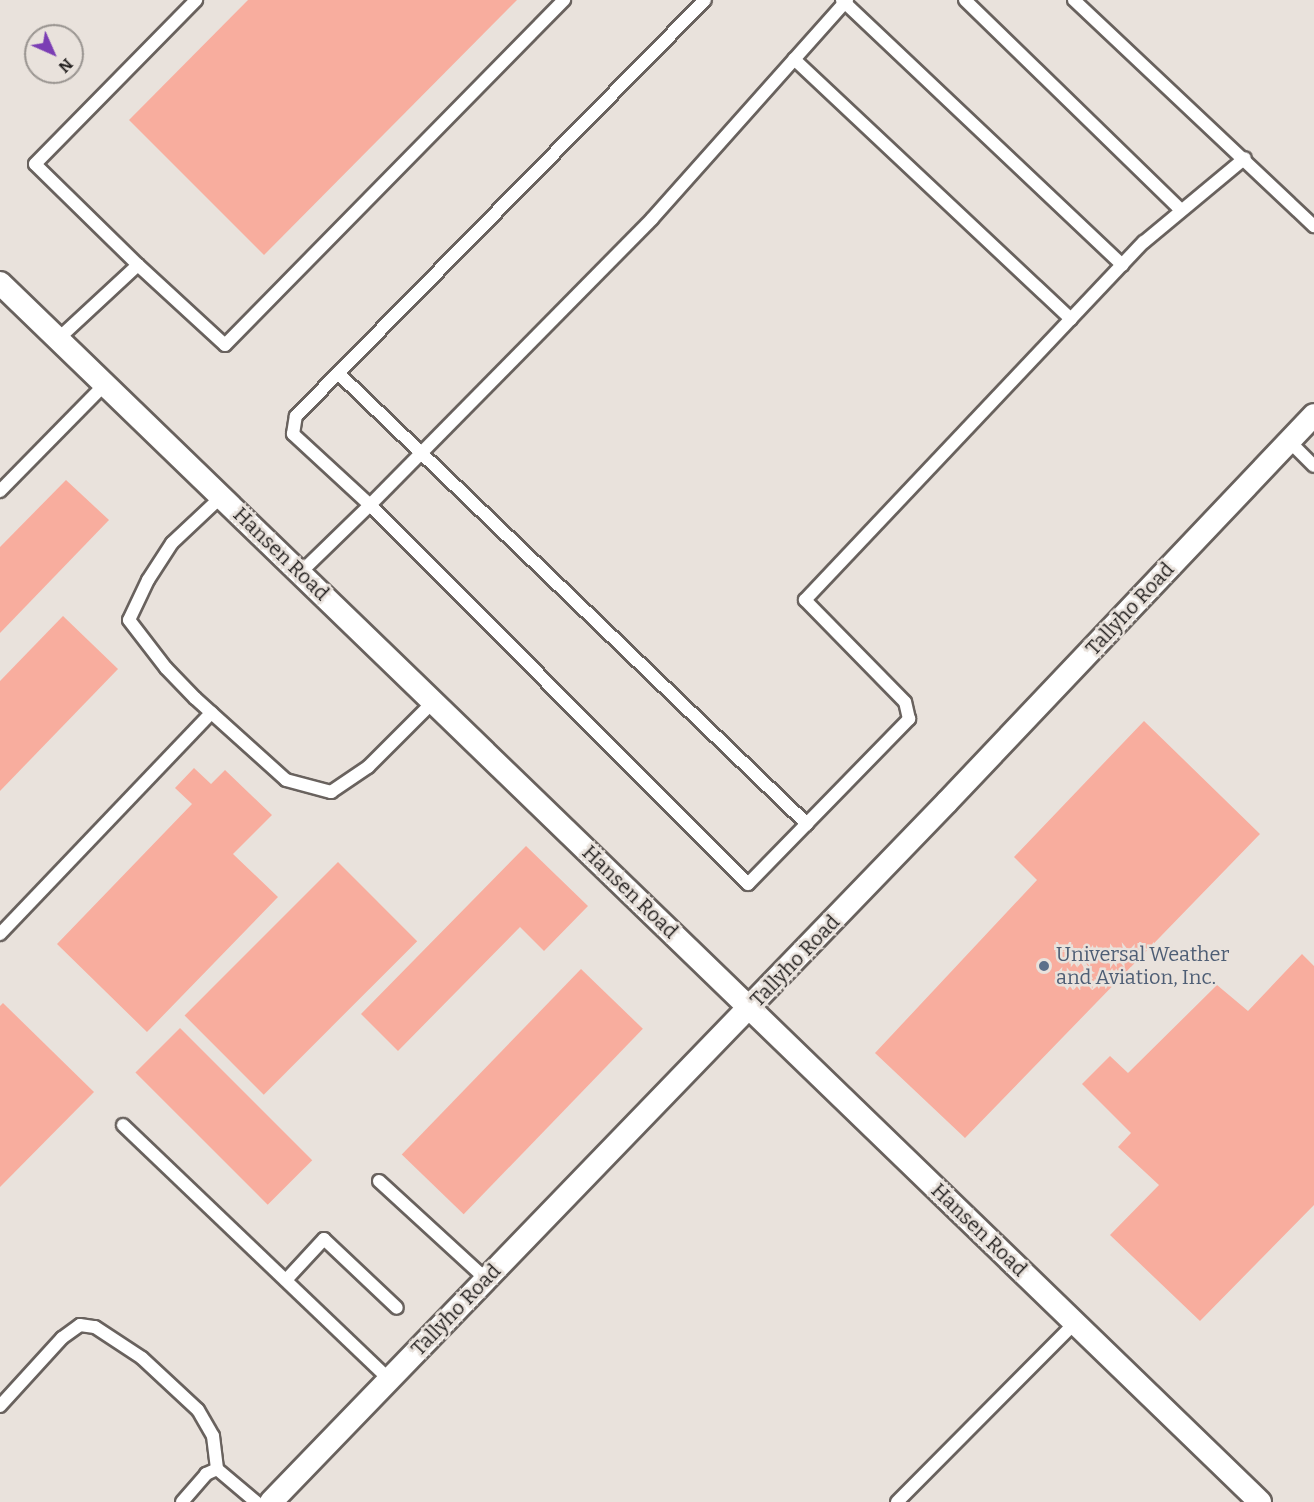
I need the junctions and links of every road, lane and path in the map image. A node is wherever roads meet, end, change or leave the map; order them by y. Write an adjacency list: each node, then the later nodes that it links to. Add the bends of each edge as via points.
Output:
1 (196, 0): 11 (lane, via 35,164)
2 (564, 0): 11 (lane, via 225,345)
3 (705, 0): 16 (lane)
4 (965, 0): 9 (lane)
5 (1074, 0): 8 (lane)
6 (844, 1): 7 (lane); 12 (lane)
7 (794, 59): 14 (lane); 20 (lane, via 652,219)
8 (1245, 158): 9 (lane); 10 (lane)
9 (1181, 210): 12 (lane)
10 (1314, 226)
11 (138, 265): 15 (lane)
12 (1122, 265): 14 (lane)
13 (0, 283): 15 (street, Hansen Road)
14 (1071, 319): 28 (lane, via 805,600 905,702 909,719)
15 (58, 339): 17 (street, Hansen Road)
16 (338, 373): 20 (lane); 24 (lane, via 296,416 293,434)
17 (105, 384): 22 (lane); 23 (street, Hansen Road)
18 (1314, 415): 19 (street, Tallyho Road)
19 (1289, 441): 21 (lane); 30 (street, Tallyho Road)
20 (422, 452): 24 (lane); 28 (lane)
21 (1314, 466)
22 (0, 491)
23 (221, 497): 25 (street, Hansen Road); 27 (lane, via 172,543 129,620 166,668)
24 (370, 505): 25 (lane); 28 (lane, via 748,884)
25 (300, 573): 26 (street, Hansen Road)
26 (433, 702): 27 (lane, via 368,767 331,792 285,780); 30 (street, Hansen Road)
27 (211, 713): 29 (lane)
28 (807, 824)
29 (0, 933)
30 (749, 1008): 33 (street, Tallyho Road); 36 (street, Hansen Road)
31 (123, 1125): 34 (lane)
32 (379, 1181): 33 (lane)
33 (486, 1279): 37 (street, Tallyho Road)
34 (286, 1280): 35 (lane, via 324,1239); 37 (lane)
35 (397, 1308)
36 (1075, 1323): 43 (lane); 44 (street, Hansen Road)
37 (389, 1379): 42 (street, Tallyho Road)
38 (0, 1406): 39 (lane, via 62,1338 80,1325 95,1327 142,1358 198,1410 213,1436)
39 (217, 1469): 40 (lane, via 206,1474); 41 (lane)
40 (182, 1502)
41 (256, 1502)
42 (270, 1502)
43 (897, 1502)
44 (1260, 1502)

